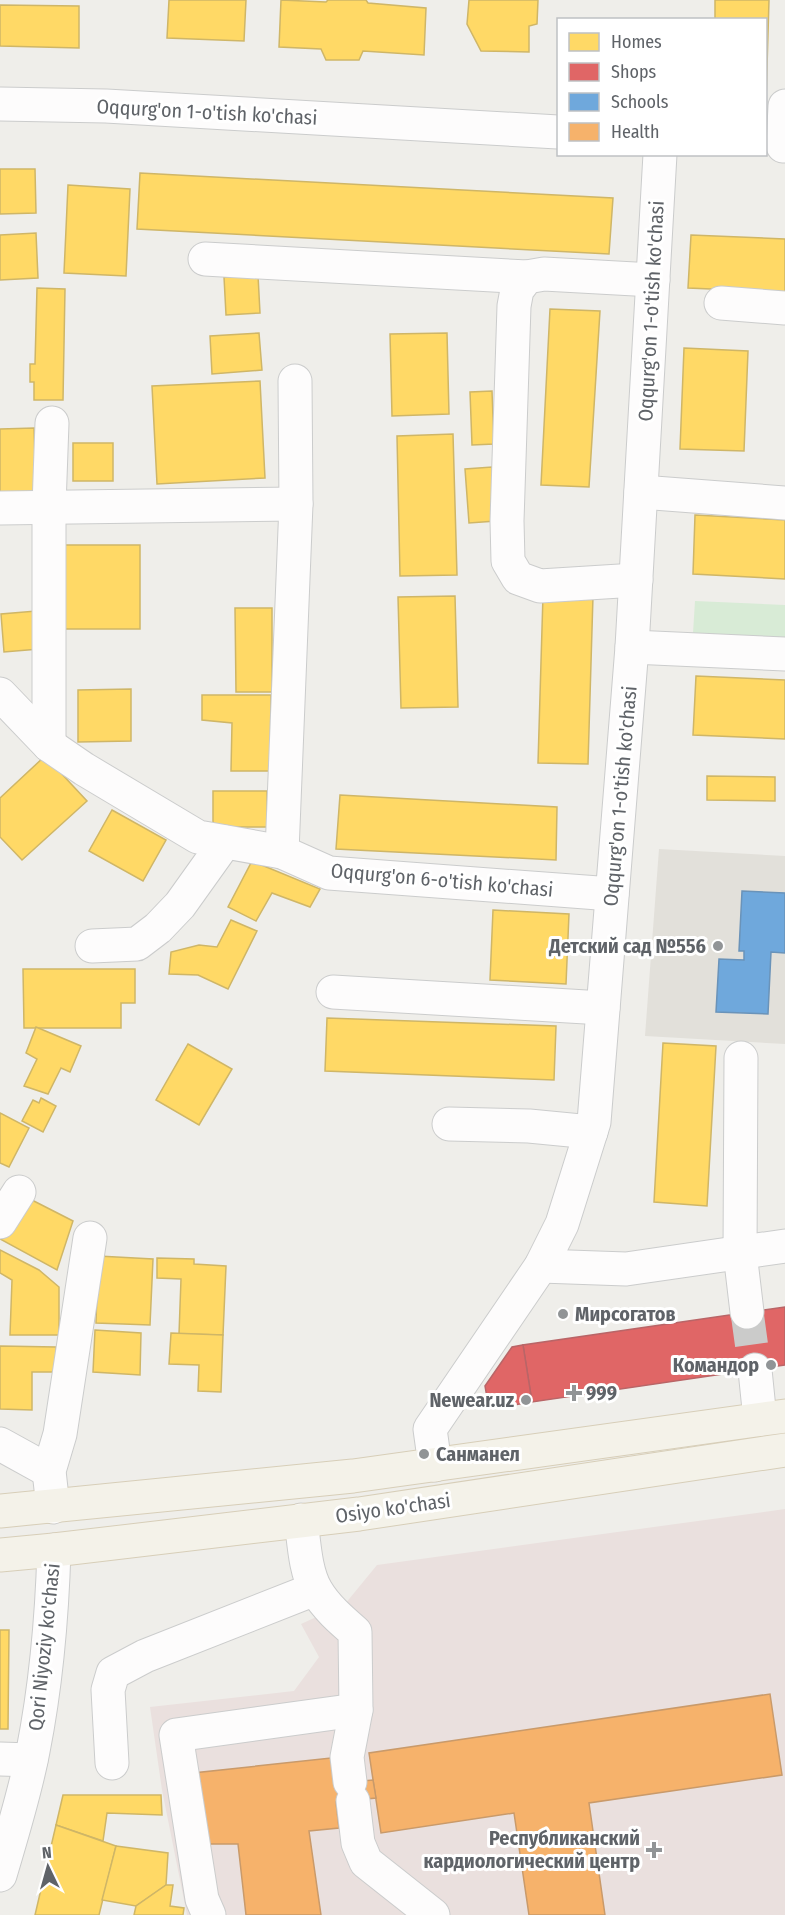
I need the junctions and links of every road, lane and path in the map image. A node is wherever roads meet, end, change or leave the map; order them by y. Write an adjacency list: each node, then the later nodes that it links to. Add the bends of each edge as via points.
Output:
1 (0, 104): 3 (street, Oqqurg'on 1-o'tish ko'chasi, via 106,106)
2 (785, 106): 4 (street)
3 (557, 132)
4 (778, 145)
5 (660, 156): 8 (street, Oqqurg'on 1-o'tish ko'chasi)
6 (205, 259): 7 (street)
7 (527, 277): 8 (street, via 544,273); 18 (street, via 516,290 514,306 508,561 518,578 540,586)
8 (653, 280): 13 (street, Oqqurg'on 1-o'tish ko'chasi)
9 (721, 303): 10 (street)
10 (785, 308)
11 (296, 381): 15 (street)
12 (52, 423): 16 (street)
13 (641, 492): 14 (street); 18 (street, Oqqurg'on 1-o'tish ko'chasi)
14 (785, 503)
15 (296, 504): 16 (street); 24 (street)
16 (49, 506): 17 (street); 22 (street)
17 (0, 508)
18 (636, 580): 19 (street, Oqqurg'on 1-o'tish ko'chasi)
19 (632, 647): 20 (street); 25 (street, Oqqurg'on 1-o'tish ko'chasi)
20 (785, 654)
21 (0, 694): 22 (street, Oqqurg'on 6-o'tish ko'chasi)
22 (49, 745): 23 (street, Oqqurg'on 6-o'tish ko'chasi, via 198,837)
23 (225, 842): 24 (street, Oqqurg'on 6-o'tish ko'chasi); 26 (street, via 180,905 158,928 137,944)
24 (282, 852): 25 (street, Oqqurg'on 6-o'tish ko'chasi, via 329,873)
25 (612, 894): 28 (street, Oqqurg'on 1-o'tish ko'chasi)
26 (92, 946)
27 (333, 992): 28 (street)
28 (603, 1008): 31 (street, Oqqurg'on 1-o'tish ko'chasi)
29 (741, 1058): 36 (street)
30 (450, 1124): 31 (street)
31 (591, 1132): 37 (street, Oqqurg'on 1-o'tish ko'chasi, via 562,1224)
32 (19, 1192): 33 (street)
33 (0, 1222)
34 (90, 1238): 44 (street, Qori Niyoziy ko'chasi, via 60,1434)
35 (785, 1246): 36 (street)
36 (740, 1253): 37 (street, via 626,1269); 38 (street)
37 (541, 1266): 43 (street, Oqqurg'on 1-o'tish ko'chasi, via 430,1429)
38 (747, 1312)
39 (755, 1370): 40 (street)
40 (773, 1417): 43 (main road, Osiyo ko'chasi)
41 (0, 1443): 44 (street)
42 (785, 1450): 46 (main road, Osiyo ko'chasi)
43 (435, 1465): 45 (main road, Osiyo ko'chasi); 46 (main road)
44 (50, 1471): 47 (street, Qori Niyoziy ko'chasi)
45 (296, 1482): 47 (main road, Osiyo ko'chasi); 49 (main road)
46 (440, 1501): 49 (main road, Osiyo ko'chasi)
47 (53, 1507): 48 (main road, Osiyo ko'chasi); 50 (main road, Qori Niyoziy ko'chasi)
48 (0, 1511)
49 (302, 1520): 50 (main road, Osiyo ko'chasi); 52 (street)
50 (54, 1550): 51 (main road, Osiyo ko'chasi); 54 (street, Qori Niyoziy ko'chasi, via 49,1640)
51 (0, 1555)
52 (315, 1589): 53 (street, via 331,1611 355,1632); 55 (street, via 145,1656 113,1673 108,1690)
53 (356, 1710): 57 (street, via 176,1735 202,1899); 58 (street, via 347,1757 358,1843 366,1862)
54 (16, 1759): 56 (street, Qori Niyoziy ko'chasi, via 20,1808)
55 (112, 1763)
56 (0, 1875)
57 (209, 1915)
58 (433, 1915)

